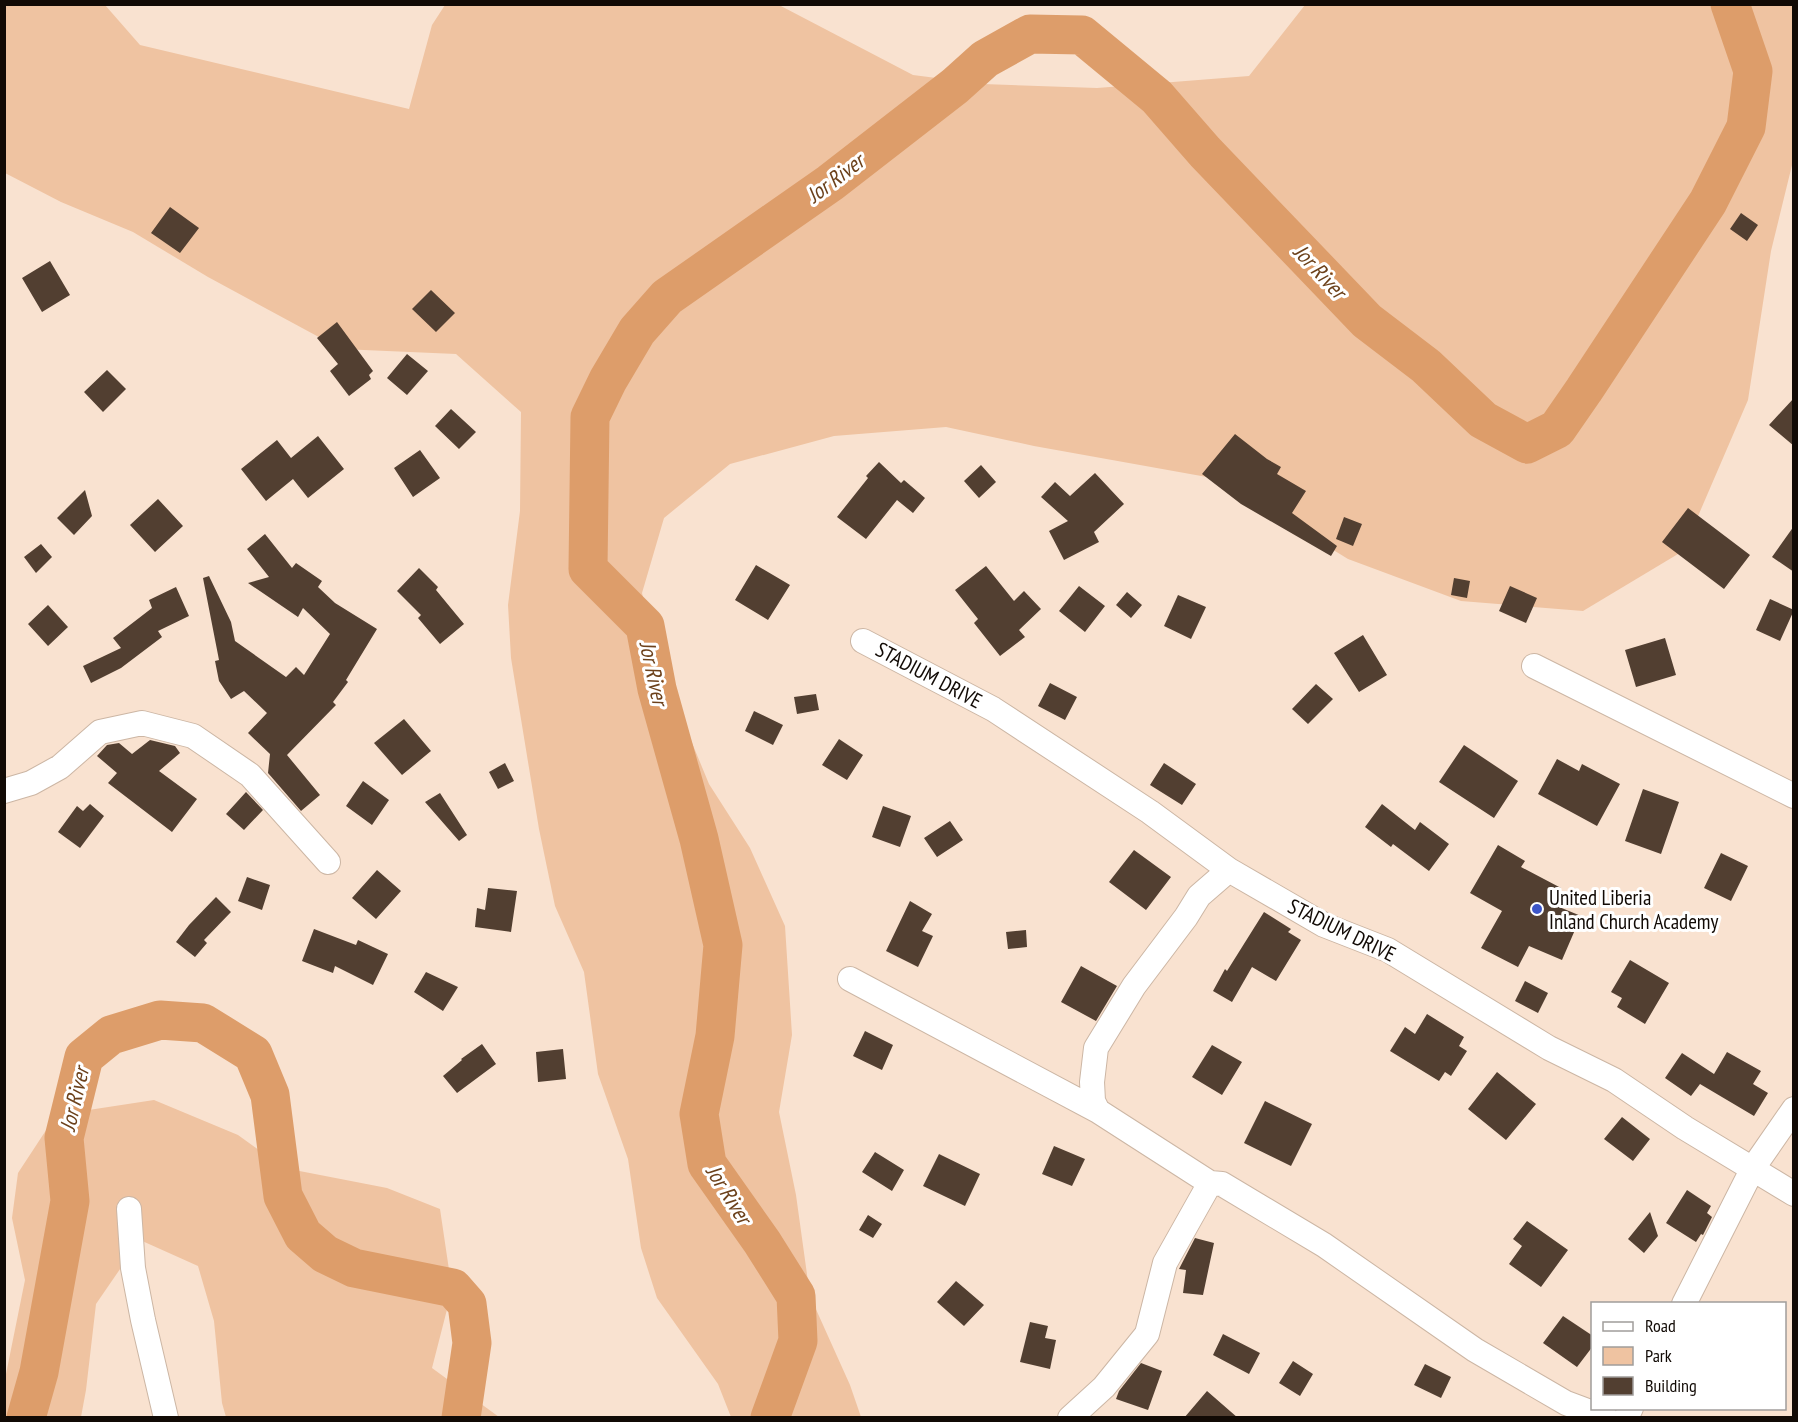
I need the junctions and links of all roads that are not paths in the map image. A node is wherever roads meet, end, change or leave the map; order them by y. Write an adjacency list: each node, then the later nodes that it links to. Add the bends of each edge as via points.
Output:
1 (863, 641): 6 (street, STADIUM DRIVE, via 993,709 1150,812)
2 (1534, 666): 4 (street)
3 (4, 791): 5 (street, via 31,783 60,767 100,732 142,723 193,736 250,775)
4 (1794, 796)
5 (328, 862)
6 (1229, 870): 9 (street, via 1199,896 1134,986 1096,1048 1092,1082); 10 (street, STADIUM DRIVE, via 1324,925 1388,950 1549,1048 1614,1080)
7 (850, 979): 9 (street)
8 (1794, 1109): 10 (street)
9 (1098, 1111): 11 (street)
10 (1753, 1168): 12 (street, STADIUM DRIVE); 14 (street)
11 (1210, 1183): 16 (street, via 1164,1263 1147,1334 1104,1387); 17 (street, via 1222,1184 1324,1245 1495,1362 1566,1403)
12 (1794, 1194)
13 (129, 1209): 15 (street, via 133,1268)
14 (1685, 1302)
15 (166, 1418)
16 (1070, 1418)
17 (1606, 1418)

